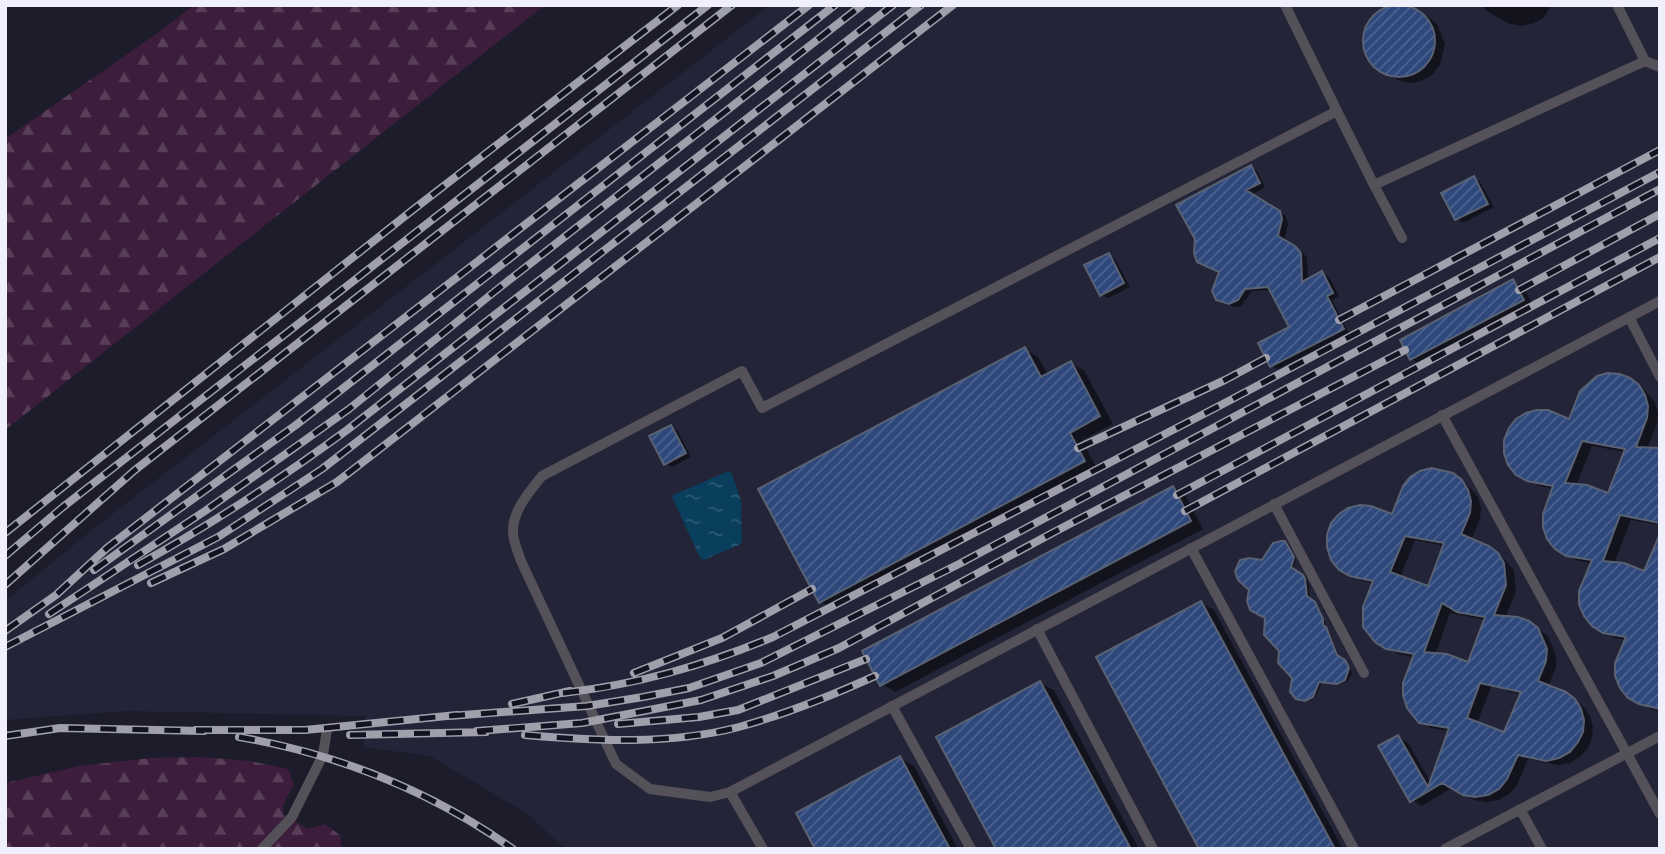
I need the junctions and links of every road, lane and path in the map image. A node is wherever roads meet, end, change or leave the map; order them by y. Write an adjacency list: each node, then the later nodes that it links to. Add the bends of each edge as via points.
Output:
1 (1284, 5): 5 (lane)
2 (1617, 5): 3 (lane)
3 (1644, 61): 4 (lane); 6 (lane)
4 (1660, 67)
5 (1337, 111): 6 (lane); 20 (lane, via 762,408 742,371 542,476 526,495 513,532 521,561 615,764 650,789 710,797)
6 (1374, 185): 7 (lane)
7 (1402, 238)
8 (1660, 300): 9 (lane)
9 (1629, 317): 10 (lane); 11 (lane)
10 (1660, 377)
11 (1442, 415): 12 (lane); 19 (lane)
12 (1274, 504): 13 (lane); 15 (lane)
13 (1191, 548): 14 (lane); 27 (lane)
14 (1037, 629): 16 (lane); 26 (lane)
15 (1364, 673)
16 (892, 706): 20 (lane); 25 (lane)
17 (327, 729): 23 (lane, via 323,755 292,817)
18 (1660, 736): 19 (lane)
19 (1627, 753): 21 (lane); 22 (lane)
20 (730, 792): 24 (lane)
21 (1520, 809): 28 (lane); 29 (lane)
22 (1660, 814)
23 (262, 849)
24 (763, 849)
25 (971, 849)
26 (1153, 849)
27 (1354, 849)
28 (1445, 849)
29 (1542, 849)

